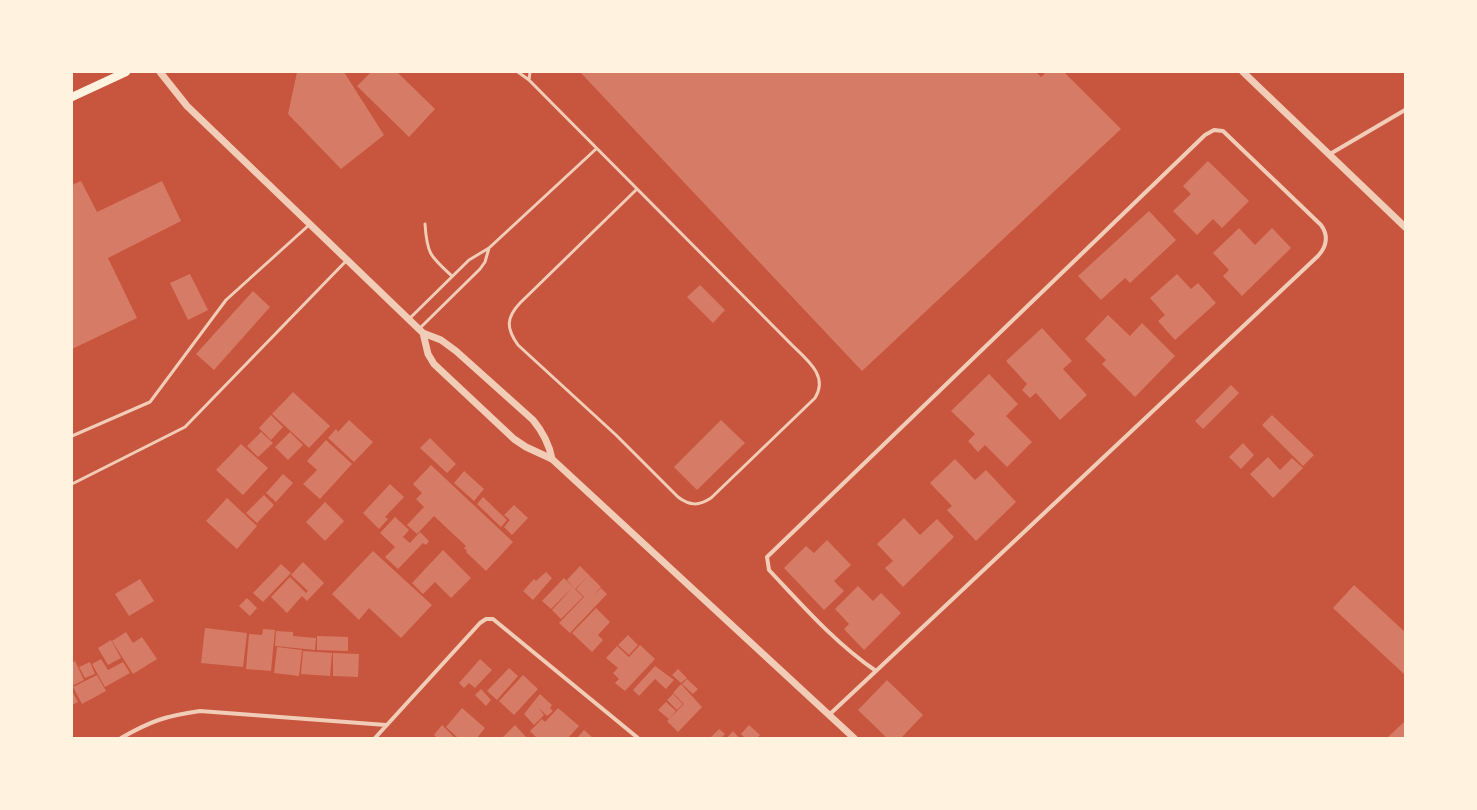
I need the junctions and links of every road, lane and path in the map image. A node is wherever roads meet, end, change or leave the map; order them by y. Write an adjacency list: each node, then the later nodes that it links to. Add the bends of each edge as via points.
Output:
1 (126, 72): 7 (main road)
2 (160, 72): 12 (street, via 187,106)
3 (518, 72): 6 (lane)
4 (530, 72): 6 (lane)
5 (1244, 72): 10 (street)
6 (529, 80): 9 (lane)
7 (72, 97)
8 (1405, 110): 10 (street)
9 (596, 149): 11 (lane); 15 (lane)
10 (1330, 154): 14 (street)
11 (636, 190): 11 (lane, via 819,375 819,391 815,398 703,503 685,502 536,361 511,335 508,324 512,312)
12 (311, 224): 16 (street); 20 (lane, via 226,300 150,402)
13 (425, 224): 17 (lane, via 430,254)
14 (1405, 227)
15 (489, 248): 17 (lane, via 475,255); 19 (lane, via 485,262)
16 (348, 259): 18 (street); 22 (lane, via 185,427)
17 (452, 276): 18 (lane)
18 (409, 319): 19 (street)
19 (421, 331): 21 (street, via 441,340 456,351 533,420 549,444); 21 (street, via 428,354 442,372 514,439)
20 (72, 436)
21 (552, 458): 24 (street)
22 (72, 484)
23 (876, 671): 23 (street, via 1324,250 1326,236 1321,225 1223,131 1214,130 1205,135 770,553 767,559 769,570 832,636); 24 (street)
24 (830, 714): 29 (street)
25 (386, 725): 26 (street, via 200,712 172,715 148,722); 27 (street); 28 (street, via 486,618 494,619)
26 (121, 738)
27 (374, 738)
28 (638, 738)
29 (854, 738)

